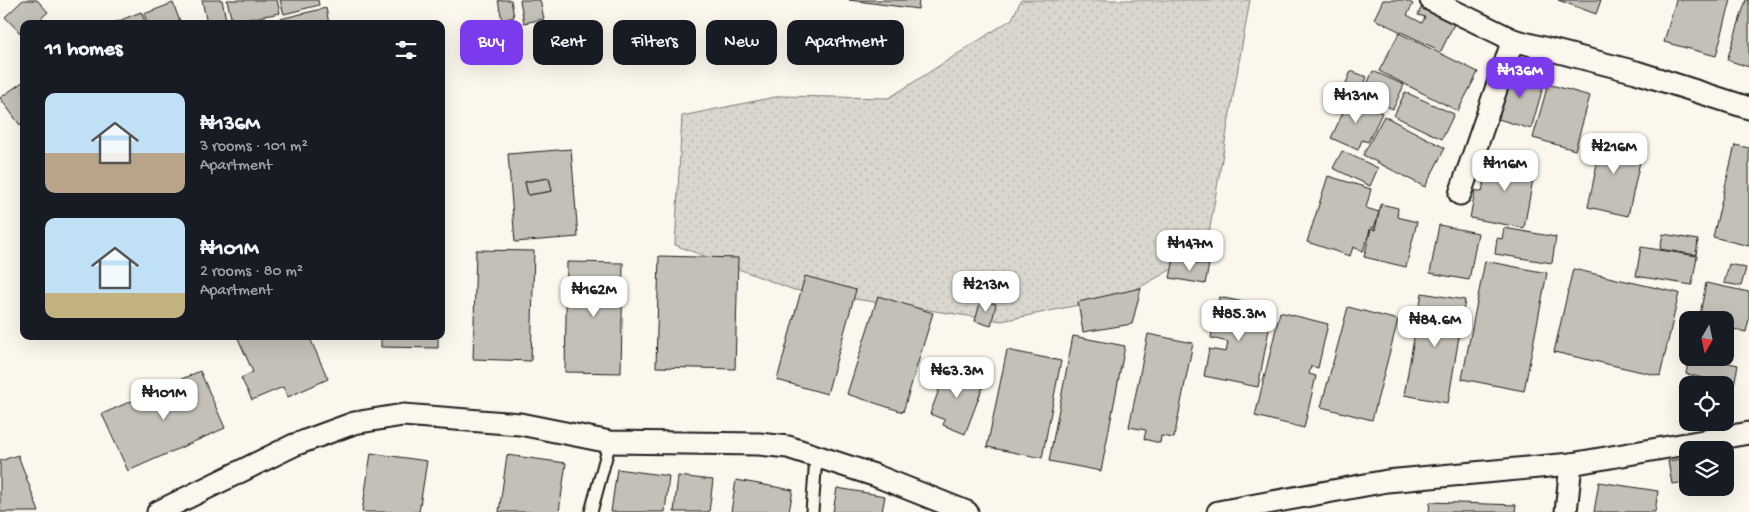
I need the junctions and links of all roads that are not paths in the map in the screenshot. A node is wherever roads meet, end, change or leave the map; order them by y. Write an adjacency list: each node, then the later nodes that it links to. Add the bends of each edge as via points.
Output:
1 (1430, 0): 2 (street)
2 (1513, 40): 3 (street, via 1636,72); 4 (street)
3 (1749, 108)
4 (1460, 194)
5 (1749, 433): 8 (street)
6 (610, 442): 7 (street, via 759,444 788,448); 10 (street, via 520,424 403,414 354,423 294,445); 11 (lane)
7 (816, 457): 12 (lane); 13 (street, via 874,475)
8 (1571, 464): 9 (street, via 1387,481); 14 (street)
9 (1222, 511)
10 (158, 512)
11 (591, 512)
12 (812, 512)
13 (967, 512)
14 (1566, 512)

